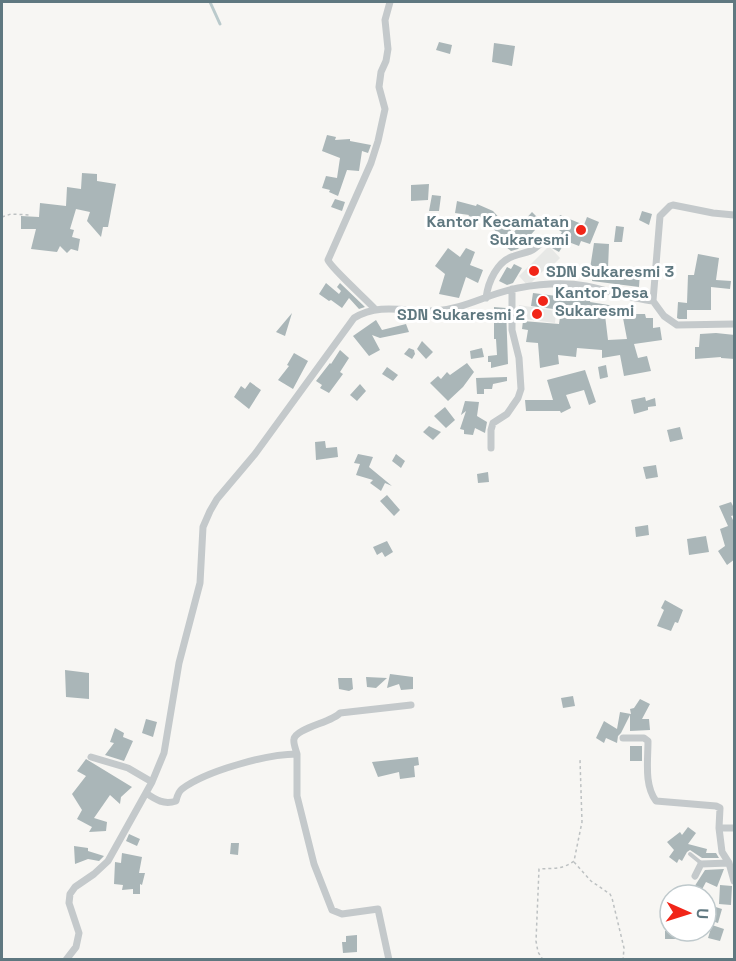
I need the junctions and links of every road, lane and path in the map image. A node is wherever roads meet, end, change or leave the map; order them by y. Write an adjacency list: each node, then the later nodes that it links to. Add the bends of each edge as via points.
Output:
1 (390, 2): 9 (street, via 385,20 388,49 379,87 385,109 378,141 328,260)
2 (30, 215): 4 (path)
3 (735, 215): 8 (street, via 673,205 663,211)
4 (2, 217)
5 (544, 240): 7 (street, via 534,250 502,263 490,282)
6 (512, 289): 7 (street); 8 (street, via 556,284 584,286); 11 (street, via 512,330 519,358 520,389 507,414 493,423)
7 (486, 298): 9 (street, via 435,311)
8 (653, 301): 10 (street, via 664,316 677,324)
9 (375, 309): 17 (street, via 354,318 210,510 203,527 200,583 179,663 170,728)
10 (735, 324)
11 (491, 448)
12 (411, 705): 14 (street, via 340,713 336,719 296,736)
13 (623, 738): 19 (street, via 648,741 646,764 654,799 716,806 721,812)
14 (297, 754): 18 (street, via 228,767 182,789 171,803); 28 (street, via 297,796 314,864 333,910 342,914 378,909)
15 (91, 757): 17 (street, via 128,768)
16 (580, 760): 22 (path, via 582,822)
17 (152, 783): 18 (street)
18 (146, 793): 27 (street, via 108,861 70,894 79,933 76,947)
19 (719, 828): 20 (street); 23 (street)
20 (735, 828)
21 (690, 854): 24 (lane)
22 (574, 861): 29 (path, via 552,870 539,869 536,941); 30 (path, via 612,898 624,948)
23 (729, 863): 24 (street); 26 (street)
24 (701, 864): 25 (street)
25 (695, 876)
26 (735, 881)
27 (66, 960)
28 (389, 960)
29 (543, 960)
30 (623, 960)

